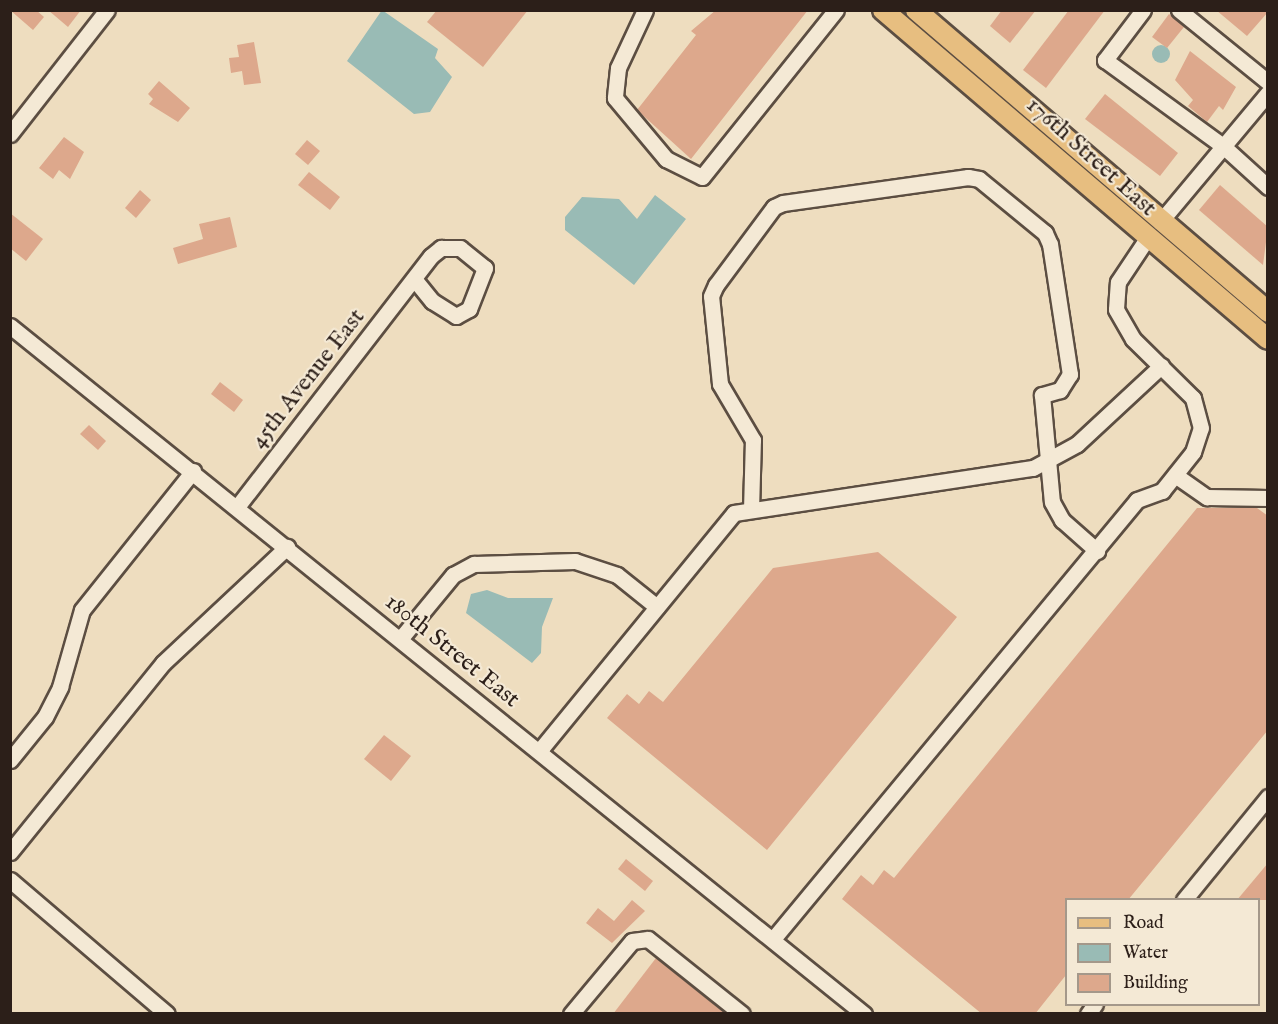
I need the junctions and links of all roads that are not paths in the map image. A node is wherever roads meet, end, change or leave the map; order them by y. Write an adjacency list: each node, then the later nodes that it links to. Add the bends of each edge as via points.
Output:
1 (107, 10): 11 (street)
2 (645, 10): 3 (street, via 618,68 615,98 666,159 702,177)
3 (836, 10)
4 (883, 10): 10 (main road, 176th Street East)
5 (915, 10): 14 (main road, 176th Street East)
6 (1143, 10): 12 (street, via 1106,60)
7 (1179, 10): 8 (street)
8 (1268, 82)
9 (1268, 93): 12 (street)
10 (1015, 122): 14 (main road, via 1025,119 1113,192); 16 (main road, 176th Street East)
11 (10, 134)
12 (1223, 146): 13 (street); 15 (street)
13 (1268, 187)
14 (1139, 204): 15 (main road, 176th Street East)
15 (1160, 222): 18 (main road, 176th Street East)
16 (1146, 240): 20 (main road, 176th Street East); 21 (street, via 1118,282 1116,309 1123,327)
17 (415, 280): 17 (street, via 441,248 460,248 485,268 469,309 456,316 432,301); 26 (street, 45th Avenue East)
18 (1268, 312)
19 (10, 326): 23 (street, 180th Street East)
20 (1268, 339)
21 (1161, 366): 22 (street, via 1077,444); 24 (street, via 1193,398 1201,417 1196,445)
22 (1046, 463): 27 (street); 27 (street, via 1042,395 1060,390 1070,374 1045,233 979,179 968,177 783,203 774,207 711,296 720,384 753,440); 29 (street, via 1056,512)
23 (193, 471): 26 (street, 180th Street East); 33 (street, via 82,610 60,687 45,717)
24 (1175, 475): 25 (street, via 1207,497); 29 (street, via 1162,491 1137,500)
25 (1268, 498)
26 (237, 507): 28 (street, 180th Street East)
27 (751, 510): 30 (street, via 734,513)
28 (287, 547): 31 (street, 180th Street East); 35 (street, via 163,663)
29 (1097, 551): 38 (street)
30 (657, 607): 31 (street, via 617,575 575,561 474,564 453,575); 32 (street)
31 (401, 638): 32 (street, 180th Street East)
32 (540, 750): 38 (street, 180th Street East)
33 (10, 760)
34 (1268, 797): 37 (street)
35 (10, 852)
36 (10, 880): 39 (street)
37 (1186, 898)
38 (772, 939): 42 (street, 180th Street East)
39 (166, 1014)
40 (571, 1014): 41 (street, via 632,941 648,939)
41 (742, 1014)
42 (864, 1014)

